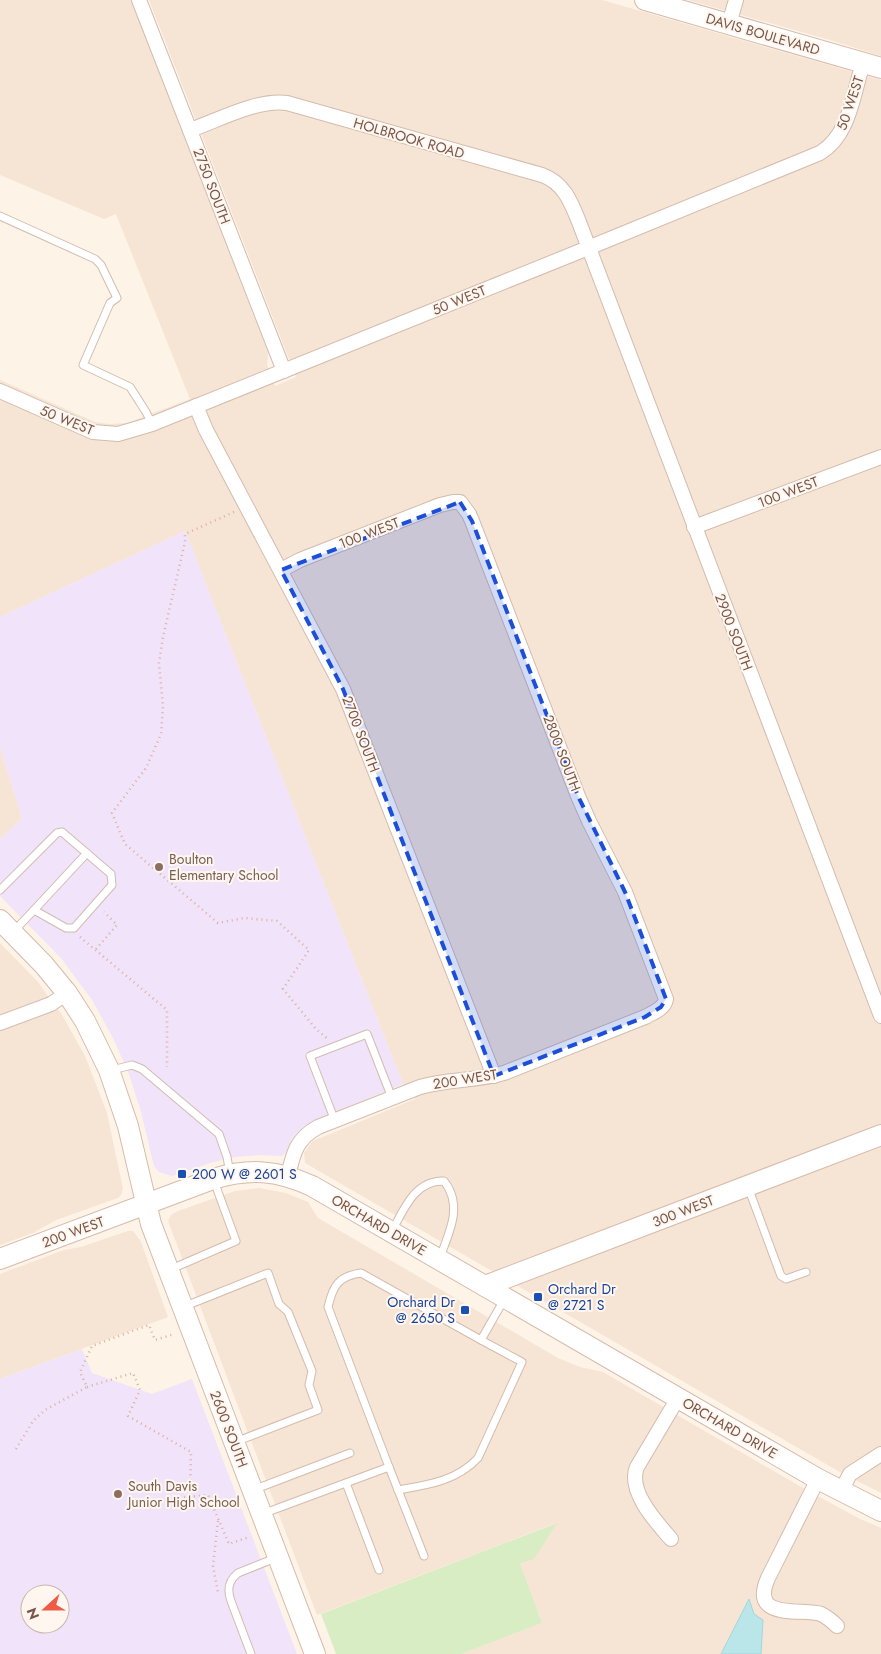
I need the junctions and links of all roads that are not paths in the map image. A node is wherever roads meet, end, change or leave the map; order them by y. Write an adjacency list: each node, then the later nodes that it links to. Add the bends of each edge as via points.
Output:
1 (139, 0): 6 (street, 2750 SOUTH)
2 (645, 0): 4 (main road, DAVIS BOULEVARD)
3 (736, 0): 4 (street)
4 (729, 24): 5 (main road, DAVIS BOULEVARD)
5 (872, 65): 8 (street, 50 WEST, via 837,139 826,149)
6 (190, 130): 8 (street, HOLBROOK ROAD, via 258,105 280,102 542,175 559,185 569,198); 9 (street, 2750 SOUTH)
7 (0, 216): 12 (lane, via 95,259 101,265 117,298 110,303 83,365 130,388)
8 (588, 248): 9 (street, 50 WEST); 15 (street, 2900 SOUTH)
9 (284, 371): 11 (street, 50 WEST)
10 (0, 391): 12 (street, 50 WEST, via 93,432 118,434)
11 (196, 406): 12 (street, 50 WEST); 16 (street, 2700 SOUTH)
12 (152, 424)
13 (881, 457): 15 (street, 100 WEST)
14 (460, 502): 16 (street, 100 WEST, via 440,505); 22 (street, 2800 SOUTH, via 472,521 589,821 625,892)
15 (694, 527): 23 (street, 2900 SOUTH)
16 (280, 570): 26 (street, 2700 SOUTH, via 343,688)
17 (87, 853): 18 (lane, via 62,832 57,834); 19 (lane); 19 (lane, via 111,874 112,885 74,928 66,928)
18 (0, 890)
19 (34, 910): 20 (lane)
20 (6, 926): 21 (main road)
21 (67, 993): 24 (street, via 51,1004); 25 (main road)
22 (666, 1003): 26 (street, 200 WEST, via 645,1017)
23 (881, 1016)
24 (0, 1023)
25 (109, 1070): 31 (lane, via 132,1065 142,1069 219,1134 227,1157); 33 (main road, via 128,1126)
26 (494, 1076): 27 (street, 200 WEST, via 427,1085)
27 (392, 1098): 28 (street, 200 WEST); 28 (lane, via 367,1034 324,1050 310,1056)
28 (335, 1121): 30 (street, 200 WEST, via 310,1131 300,1141)
29 (881, 1135): 32 (main road, 300 WEST)
30 (288, 1176): 31 (main road, ORCHARD DRIVE, via 259,1172); 34 (main road, ORCHARD DRIVE, via 312,1186)
31 (222, 1177): 33 (main road, ORCHARD DRIVE); 37 (lane, via 236,1242)
32 (748, 1186): 38 (lane, via 781,1276 786,1279); 39 (main road, 300 WEST)
33 (146, 1204): 35 (main road, 200 WEST); 37 (main road, 2600 SOUTH)
34 (392, 1232): 36 (main road, ORCHARD DRIVE); 36 (lane, via 412,1195 422,1186 437,1180 444,1181 451,1189 454,1218)
35 (0, 1259)
36 (439, 1259): 39 (main road, ORCHARD DRIVE)
37 (169, 1270): 41 (main road, 2600 SOUTH)
38 (806, 1272)
39 (485, 1286): 40 (main road, ORCHARD DRIVE)
40 (505, 1298): 42 (lane); 43 (main road, ORCHARD DRIVE)
41 (183, 1307): 44 (main road, 2600 SOUTH); 44 (lane, via 268,1273 279,1304 288,1312 312,1371 309,1385 318,1410)
42 (481, 1340): 47 (lane, via 361,1273 341,1279 332,1289 328,1307); 51 (lane, via 522,1362 478,1458 469,1468 452,1477)
43 (678, 1398): 48 (main road, ORCHARD DRIVE); 55 (street, via 635,1476 644,1504)
44 (234, 1442): 50 (main road, 2600 SOUTH)
45 (350, 1452): 50 (lane)
46 (881, 1454): 52 (street, via 850,1474)
47 (389, 1467): 49 (lane); 51 (lane)
48 (818, 1479): 52 (main road, ORCHARD DRIVE); 59 (street, via 768,1578 764,1594 777,1610 823,1615)
49 (346, 1483): 54 (lane); 58 (lane)
50 (253, 1490): 54 (main road, 2600 SOUTH)
51 (398, 1490): 56 (lane)
52 (841, 1491): 53 (main road, ORCHARD DRIVE)
53 (881, 1511)
54 (262, 1514): 57 (main road, 2600 SOUTH)
55 (671, 1539)
56 (424, 1556)
57 (278, 1557): 60 (lane, via 238,1573 229,1584 229,1595); 61 (main road, 2600 SOUTH)
58 (379, 1570)
59 (837, 1626)
60 (251, 1654)
61 (315, 1654)

